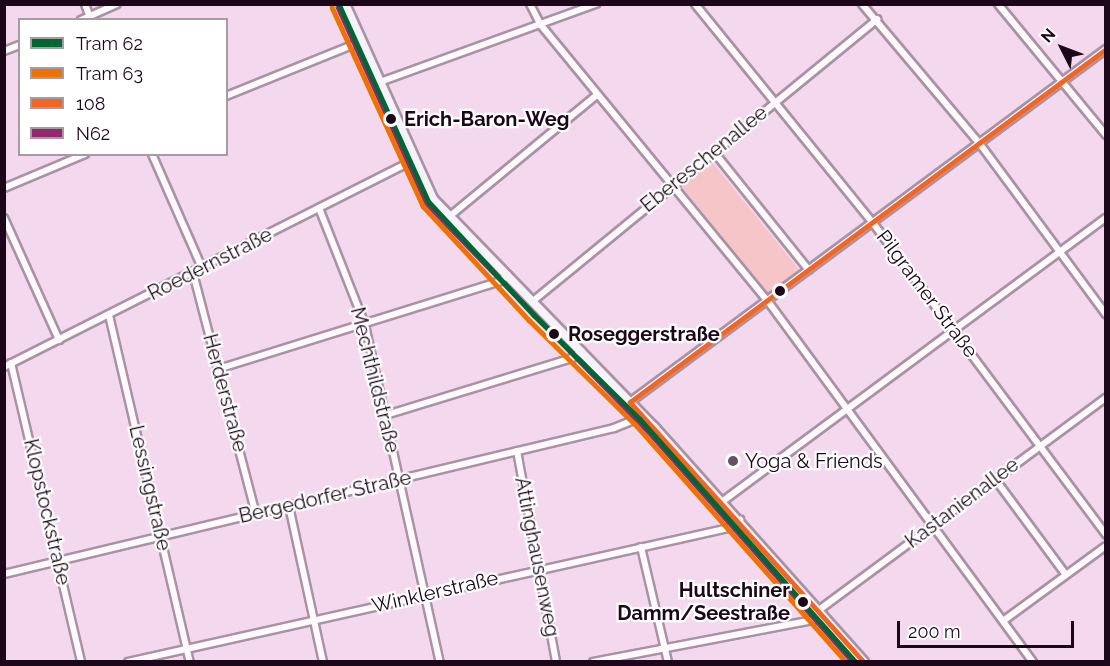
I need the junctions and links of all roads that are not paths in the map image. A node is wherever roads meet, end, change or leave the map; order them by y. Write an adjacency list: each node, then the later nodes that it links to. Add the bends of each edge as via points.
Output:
1 (85, 4): 9 (street)
2 (117, 4): 9 (street)
3 (345, 4): 12 (main road)
4 (530, 4): 11 (street)
5 (596, 4): 11 (street)
6 (695, 4): 18 (street, Pilgramer Straße)
7 (862, 4): 10 (street)
8 (998, 4): 15 (street)
9 (90, 18)
10 (877, 19): 18 (street, Ebereschenallee); 20 (street)
11 (540, 24): 14 (street); 17 (street)
12 (362, 41): 14 (main road); 16 (street)
13 (1106, 49): 15 (street)
14 (380, 82): 24 (main road)
15 (1062, 82): 19 (street); 20 (street)
16 (228, 95)
17 (597, 95): 25 (street); 28 (street)
18 (774, 102): 21 (street, Ebereschenallee); 31 (street, Pilgramer Straße)
19 (1106, 135)
20 (980, 144): 31 (street); 32 (street)
21 (714, 152): 25 (street, Ebereschenallee); 34 (street)
22 (80, 156): 26 (street)
23 (153, 156): 33 (street)
24 (414, 160): 27 (street, Roedernstraße); 28 (main road, via 430,194)
25 (672, 186): 37 (street, Ebereschenallee); 38 (street)
26 (4, 188)
27 (319, 208): 33 (street, Roedernstraße); 41 (street, Mechthildstraße)
28 (450, 216): 36 (main road)
29 (4, 218): 43 (street)
30 (1106, 218): 32 (street)
31 (873, 223): 34 (street); 42 (street, Pilgramer Straße)
32 (1059, 252): 39 (street); 42 (street)
33 (202, 268): 35 (street, Roedernstraße)
34 (809, 270): 38 (street)
35 (193, 273): 40 (street, Roedernstraße); 47 (street, Herderstraße)
36 (508, 275): 37 (main road); 41 (street, via 500,281)
37 (533, 300): 44 (main road)
38 (767, 300): 49 (street); 50 (street)
39 (1106, 314)
40 (108, 315): 43 (street, Roedernstraße); 63 (street, Lessingstraße)
41 (365, 325): 47 (street); 51 (street, Mechthildstraße)
42 (954, 329): 50 (street); 53 (street, Pilgramer Straße)
43 (59, 340): 45 (street, Roedernstraße)
44 (582, 351): 49 (main road); 51 (street, via 572,358)
45 (12, 363): 46 (street, Roedernstraße); 66 (street, Klopstockstraße)
46 (4, 367)
47 (219, 369): 59 (street, Herderstraße)
48 (1106, 398): 53 (street, Kastanienallee)
49 (630, 402): 52 (main road)
50 (846, 409): 57 (street); 61 (street)
51 (386, 415): 56 (street, Mechthildstraße)
52 (644, 416): 54 (street, Bergedorfer Straße, via 635,422); 57 (main road)
53 (1040, 446): 55 (street, Kastanienallee); 62 (street, Pilgramer Straße)
54 (518, 452): 56 (street, Bergedorfer Straße); 67 (street, Attinghausenweg)
55 (995, 479): 61 (street, Kastanienallee); 69 (street)
56 (399, 480): 58 (street, Bergedorfer Straße); 70 (street, Mechthildstraße)
57 (723, 501): 60 (main road)
58 (289, 506): 59 (street, Bergedorfer Straße); 72 (street)
59 (256, 514): 63 (street, Bergedorfer Straße)
60 (740, 520): 65 (street, Winklerstraße, via 729,528); 71 (main road)
61 (932, 525): 71 (street, Kastanienallee); 73 (street)
62 (1106, 534)
63 (162, 536): 66 (street, Bergedorfer Straße); 74 (street, Lessingstraße)
64 (1106, 546): 69 (street)
65 (641, 547): 67 (street, Winklerstraße); 75 (street)
66 (58, 562): 68 (street, Bergedorfer Straße); 76 (street, Klopstockstraße)
67 (539, 569): 70 (street, Winklerstraße); 81 (street, Attinghausenweg)
68 (4, 574)
69 (1066, 575): 73 (street)
70 (425, 595): 72 (street, Winklerstraße); 80 (street, Mechthildstraße)
71 (821, 612): 75 (street, Kastanienallee, via 813,620); 84 (main road)
72 (313, 620): 74 (street, Winklerstraße); 79 (street)
73 (1003, 621): 85 (street)
74 (187, 648): 77 (street, Winklerstraße); 78 (street, Lessingstraße)
75 (664, 648): 82 (street, Kastanienallee); 83 (street)
76 (81, 662)
77 (128, 662)
78 (190, 662)
79 (323, 662)
80 (440, 662)
81 (556, 662)
82 (593, 662)
83 (668, 662)
84 (864, 662)
85 (1033, 662)

